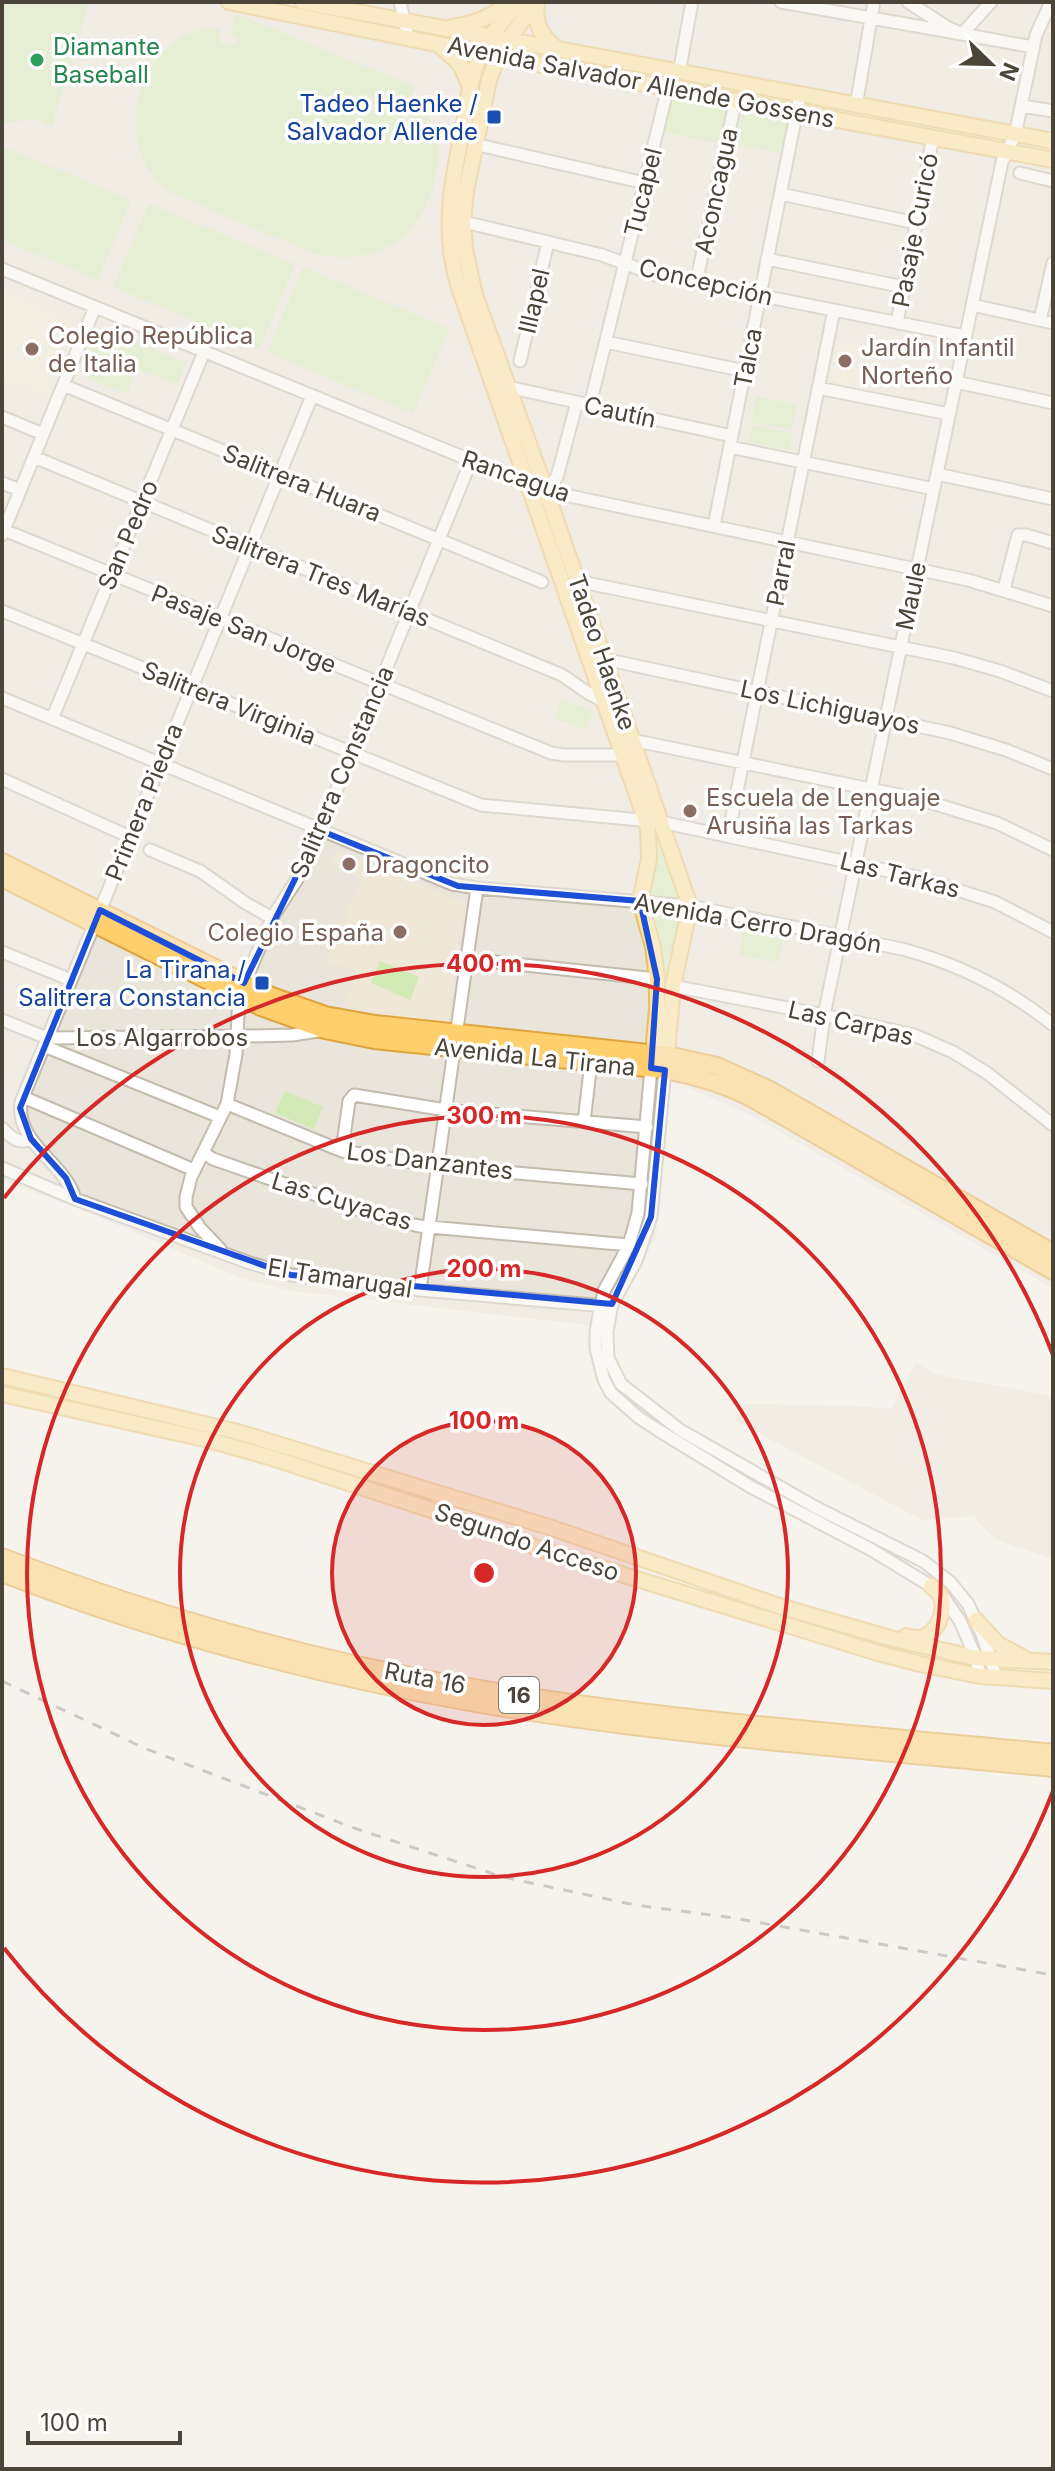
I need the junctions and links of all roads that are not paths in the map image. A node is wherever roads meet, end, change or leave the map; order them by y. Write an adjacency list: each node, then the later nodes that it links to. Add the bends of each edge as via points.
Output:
1 (229, 2): 17 (main road, Avenida Salvador Allende Gossens)
2 (303, 2): 14 (main road, Avenida Salvador Allende Gossens)
3 (400, 2): 14 (street)
4 (512, 2): 15 (main road, via 478,21)
5 (520, 2): 18 (main road, Tadeo Haenke)
6 (537, 2): 19 (main road, Tadeo Haenke); 22 (main road, via 541,31)
7 (692, 2): 25 (street, Tucapel)
8 (781, 2): 13 (street)
9 (874, 2): 13 (street)
10 (908, 2): 16 (street)
11 (991, 2): 16 (street)
12 (1051, 2): 21 (street, Maule)
13 (871, 19): 16 (street); 30 (street)
14 (405, 22): 15 (main road, Avenida Salvador Allende Gossens); 17 (street)
15 (435, 27): 18 (main road, Avenida Salvador Allende Gossens)
16 (962, 34): 21 (street)
17 (408, 37): 20 (main road, Avenida Salvador Allende Gossens)
18 (489, 38): 19 (main road, Avenida Salvador Allende Gossens); 23 (main road, Tadeo Haenke)
19 (507, 41): 22 (main road, Avenida Salvador Allende Gossens); 24 (main road, Tadeo Haenke)
20 (435, 43): 23 (main road, Avenida Salvador Allende Gossens); 26 (main road, via 460,64)
21 (1033, 47): 31 (street, Maule)
22 (561, 51): 25 (main road, Avenida Salvador Allende Gossens)
23 (481, 52): 24 (main road, Avenida Salvador Allende Gossens); 26 (main road, Tadeo Haenke)
24 (498, 56): 27 (main road, Avenida Salvador Allende Gossens); 36 (main road, Tadeo Haenke)
25 (676, 72): 27 (street, Tucapel); 29 (main road, Avenida Salvador Allende Gossens)
26 (470, 87): 43 (main road, Tadeo Haenke, via 452,187)
27 (668, 87): 28 (main road, Avenida Salvador Allende Gossens); 41 (street, Tucapel)
28 (736, 99): 29 (main road, Avenida Salvador Allende Gossens); 50 (street, Aconcagua)
29 (799, 103): 30 (main road, Avenida Salvador Allende Gossens); 34 (main road, Avenida Salvador Allende Gossens); 42 (street, Talca)
30 (856, 106): 33 (main road, Avenida Salvador Allende Gossens)
31 (1022, 106): 32 (street); 33 (street, Maule)
32 (1053, 111)
33 (1015, 135): 35 (main road, Avenida Salvador Allende Gossens); 37 (street, Maule)
34 (933, 137): 37 (main road, Avenida Salvador Allende Gossens); 44 (street, Pasaje Curicó)
35 (1053, 141)
36 (474, 144): 41 (street); 43 (main road, Tadeo Haenke)
37 (1007, 151): 38 (main road, Avenida Salvador Allende Gossens); 53 (street, Maule)
38 (1053, 160)
39 (1020, 173): 40 (street)
40 (1053, 181)
41 (645, 183): 47 (street, Tucapel)
42 (781, 194): 44 (street); 46 (street, Talca)
43 (456, 220): 45 (street, Concepción); 66 (main road, Tadeo Haenke, via 470,279); 83 (main road, Tadeo Haenke, via 452,262 459,288)
44 (916, 223): 51 (street, Pasaje Curicó)
45 (548, 242): 47 (street, Concepción); 62 (street, Illapel)
46 (767, 259): 51 (street, Concepción); 52 (street, Talca)
47 (625, 263): 50 (street, Concepción); 60 (street, Tucapel)
48 (1053, 263): 56 (street)
49 (2, 269): 54 (street, Rancagua)
50 (696, 283): 52 (street, Concepción)
51 (904, 287): 57 (street, Pasaje Curicó)
52 (760, 295): 55 (street, Concepción); 63 (street, Talca)
53 (972, 305): 56 (street); 59 (street, Maule)
54 (95, 307): 61 (street, Rancagua); 65 (street)
55 (834, 310): 57 (street, Concepción); 67 (street, Parral)
56 (1040, 320): 58 (street)
57 (897, 323): 59 (street, Concepción)
58 (1053, 323)
59 (965, 336): 64 (street, Maule)
60 (606, 342): 63 (street); 71 (street, Tucapel)
61 (204, 352): 68 (street, Rancagua); 74 (street, San Pedro)
62 (520, 361)
63 (745, 371): 76 (street, Talca)
64 (956, 382): 70 (street); 72 (street, Maule)
65 (63, 385): 74 (street, Salitrera Huara); 75 (street)
66 (508, 387): 69 (street, Cautín); 86 (main road, Tadeo Haenke)
67 (818, 388): 72 (street); 79 (street, Parral)
68 (312, 396): 78 (street, Rancagua); 80 (street, Primera Piedra)
69 (577, 402): 71 (street, Cautín); 86 (street, via 557,477)
70 (1053, 403)
71 (590, 405): 76 (street, Cautín)
72 (949, 414): 81 (street, Maule)
73 (2, 417): 75 (street)
74 (172, 430): 80 (street, Salitrera Huara); 88 (street, San Pedro)
75 (43, 434): 77 (street)
76 (731, 442): 79 (street, Cautín); 89 (street, Talca)
77 (34, 457): 85 (street); 88 (street, Salitrera Tres Marías)
78 (471, 461): 83 (street, Rancagua); 91 (street, Salitrera Constancia)
79 (803, 463): 84 (street, Cautín); 92 (street, Parral)
80 (280, 474): 91 (street, Salitrera Huara); 94 (street, Primera Piedra)
81 (937, 474): 84 (street, Maule); 87 (street)
82 (2, 483): 85 (street)
83 (529, 485): 86 (street, Rancagua); 113 (main road, Tadeo Haenke)
84 (934, 489): 95 (street, Maule)
85 (20, 490): 90 (street)
86 (546, 491): 89 (street, Rancagua); 97 (main road, Tadeo Haenke)
87 (1053, 499)
88 (142, 502): 94 (street, Salitrera Tres Marías); 96 (street, San Pedro)
89 (714, 526): 92 (street, Rancagua)
90 (3, 532): 96 (street, Pasaje San Jorge)
91 (439, 539): 98 (street, Salitrera Huara); 102 (street, Salitrera Constancia)
92 (787, 542): 95 (street, Rancagua); 104 (street, Parral)
93 (1053, 543): 99 (street, via 1018,535)
94 (250, 546): 102 (street, Salitrera Tres Marías); 103 (street, Primera Piedra)
95 (917, 569): 99 (street, Rancagua); 106 (street, Maule)
96 (112, 574): 103 (street, Pasaje San Jorge); 105 (street, San Pedro)
97 (577, 581): 104 (street); 107 (main road, Tadeo Haenke)
98 (542, 582)
99 (1004, 589): 100 (street, Rancagua)
100 (1053, 606)
101 (2, 611): 105 (street, Salitrera Virginia)
102 (409, 612): 108 (street, Salitrera Constancia); 113 (street, Salitrera Tres Marías, via 568,678)
103 (220, 619): 108 (street, Pasaje San Jorge); 109 (street, Primera Piedra)
104 (771, 620): 106 (street); 111 (street, Parral)
105 (83, 644): 109 (street, Salitrera Virginia); 114 (street, San Pedro)
106 (901, 647): 110 (street, via 977,664); 115 (street, Maule)
107 (604, 659): 111 (street, Los Lichiguayos); 116 (main road, Tadeo Haenke)
108 (379, 684): 117 (street, Salitrera Constancia); 118 (street, Pasaje San Jorge, via 551,753)
109 (192, 688): 117 (street, Salitrera Virginia); 119 (street, Primera Piedra)
110 (1053, 691)
111 (757, 692): 115 (street, Los Lichiguayos); 120 (street, Parral)
112 (2, 698): 114 (street, Avenida Cerro Dragón)
113 (604, 701): 118 (main road, Tadeo Haenke)
114 (52, 719): 119 (street, Avenida Cerro Dragón)
115 (886, 719): 121 (street, Los Lichiguayos, via 978,741); 123 (street, Maule)
116 (632, 740): 120 (street); 125 (main road, Tadeo Haenke)
117 (351, 753): 124 (street, Salitrera Virginia, via 481,805); 126 (street, Salitrera Constancia)
118 (623, 755): 124 (main road, Tadeo Haenke)
119 (160, 763): 126 (street, Avenida Cerro Dragón); 128 (street, Primera Piedra)
120 (743, 763): 123 (street); 127 (street, Parral)
121 (1053, 769)
122 (2, 779): 128 (street)
123 (871, 789): 130 (street, via 970,814); 132 (street, Maule)
124 (645, 820): 125 (street, Las Tarkas); 135 (main road, Tadeo Haenke, via 650,849)
125 (661, 822): 127 (street, Las Tarkas); 136 (main road, Tadeo Haenke)
126 (319, 830): 134 (street, Avenida Cerro Dragón, via 446,882); 138 (street, Salitrera Constancia, via 300,876)
127 (728, 836): 132 (street, Las Tarkas)
128 (130, 837): 137 (street, Primera Piedra)
129 (150, 850): 138 (street, via 200,871)
130 (1053, 850)
131 (2, 862): 137 (highway, Avenida La Tirana)
132 (856, 864): 139 (street, Las Tarkas, via 969,892); 140 (street, Maule)
133 (2, 878): 137 (highway, Avenida La Tirana)
134 (477, 888): 135 (street, Avenida Cerro Dragón); 142 (street)
135 (640, 901): 136 (street, Avenida Cerro Dragón); 143 (main road, Tadeo Haenke)
136 (690, 906): 140 (street, Avenida Cerro Dragón); 145 (main road, Tadeo Haenke)
137 (97, 916): 144 (street, Primera Piedra); 146 (highway, Avenida La Tirana)
138 (272, 918): 146 (street, Salitrera Constancia)
139 (1053, 932)
140 (840, 936): 147 (street, Maule); 149 (street, Avenida Cerro Dragón, via 952,964 1012,994)
141 (2, 952): 144 (street)
142 (467, 959): 143 (street); 152 (street)
143 (657, 979): 154 (main road, Tadeo Haenke)
144 (71, 980): 153 (street, Primera Piedra)
145 (673, 986): 147 (street, Las Carpas); 154 (main road, Tadeo Haenke)
146 (241, 989): 150 (highway, Avenida La Tirana, via 282,1016); 151 (street, Salitrera Constancia); 152 (highway, Avenida La Tirana, via 342,1019)
147 (824, 1015): 155 (street, Maule); 162 (street, Las Carpas, via 914,1035 953,1052)
148 (2, 1020): 153 (street, Los Algarrobos)
149 (1053, 1025)
150 (325, 1030): 151 (street, Los Algarrobos); 152 (highway, Avenida La Tirana, via 374,1040)
151 (237, 1036): 153 (street, Los Algarrobos); 158 (street, Salitrera Constancia)
152 (456, 1041): 154 (highway, Avenida La Tirana); 156 (highway, Avenida La Tirana); 159 (street)
153 (46, 1042): 157 (street, Primera Piedra); 160 (street)
154 (659, 1061): 156 (highway, Avenida La Tirana); 163 (street, Tadeo Haenke); 176 (highway, Avenida La Tirana, via 717,1066 752,1080); 177 (highway, Avenida La Tirana, via 740,1092); 179 (street, Tadeo Haenke, via 651,1217 636,1261)
155 (818, 1061)
156 (591, 1062): 161 (street)
157 (23, 1097): 165 (street, via 22,1119); 170 (street)
158 (227, 1104): 160 (street, Salitrera Constancia); 166 (street, Los Danzantes)
159 (446, 1110): 161 (street); 166 (street, via 354,1095); 168 (street)
160 (220, 1117): 167 (street, Salitrera Constancia)
161 (584, 1122): 163 (street)
162 (1053, 1125)
163 (647, 1127): 171 (street, Tadeo Haenke)
164 (2, 1128): 165 (street, via 15,1140)
165 (31, 1139): 172 (street, via 66,1178)
166 (342, 1151): 168 (street, Los Danzantes)
167 (204, 1153): 170 (street, Salitrera Constancia); 173 (street, Las Cuyacas, via 374,1215)
168 (438, 1166): 171 (street, Los Danzantes); 173 (street)
169 (2, 1168): 172 (street, El Tamarugal)
170 (194, 1170): 175 (street, Salitrera Constancia, via 186,1207)
171 (642, 1184): 174 (street, Tadeo Haenke)
172 (75, 1199): 175 (street, El Tamarugal)
173 (429, 1228): 174 (street, Las Cuyacas); 178 (street)
174 (629, 1245): 179 (street, Tadeo Haenke, via 604,1291)
175 (224, 1253): 178 (street, El Tamarugal, via 291,1275)
176 (1053, 1253)
177 (1053, 1271)
178 (420, 1290): 179 (street, El Tamarugal)
179 (606, 1305): 184 (street, via 596,1331 600,1372 611,1393 638,1417 751,1487); 185 (street, via 608,1358 621,1384 680,1430 923,1561 960,1592)
180 (2, 1376): 186 (main road, Segundo Acceso, via 253,1436)
181 (2, 1394): 190 (main road, Segundo Acceso, via 236,1447 717,1605 900,1659)
182 (2, 1557): 193 (highway, Ruta 16 / 16, via 214,1628 443,1683 642,1711)
183 (2, 1573): 194 (highway, Ruta 16 / 16, via 210,1643 440,1696 671,1730)
184 (931, 1586): 186 (main road, via 941,1596 942,1609 939,1622 926,1635); 187 (street, via 955,1610)
185 (976, 1620): 187 (street); 188 (main road, via 998,1644)
186 (858, 1629): 187 (main road, Segundo Acceso)
187 (984, 1659): 188 (main road, Segundo Acceso); 190 (street); 191 (street)
188 (1036, 1661): 189 (main road, Segundo Acceso)
189 (1053, 1662)
190 (980, 1676): 191 (main road, Segundo Acceso)
191 (996, 1676): 192 (main road, Segundo Acceso)
192 (1053, 1681)
193 (1053, 1753)
194 (1053, 1768)

